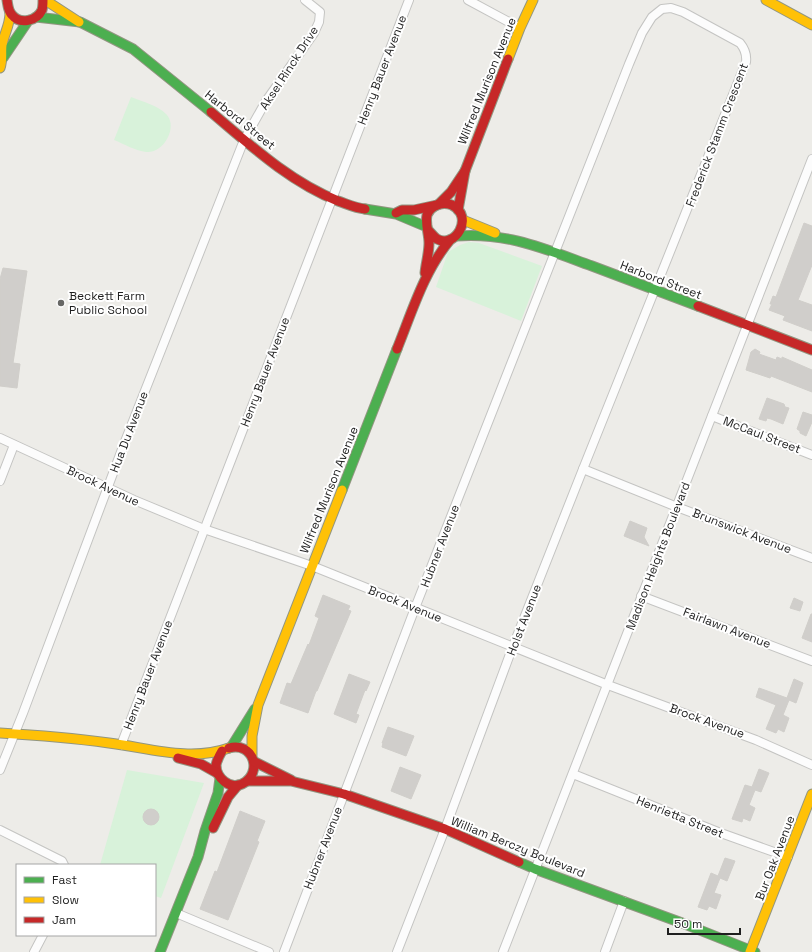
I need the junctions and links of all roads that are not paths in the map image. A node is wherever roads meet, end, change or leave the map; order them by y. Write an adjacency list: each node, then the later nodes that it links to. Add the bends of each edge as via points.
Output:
1 (7, 0): 9 (street)
2 (44, 0): 10 (street, via 42,9); 11 (street, Harbord Street)
3 (305, 0): 16 (street, Aksel Rinck Drive, via 320,12 320,22 266,101)
4 (409, 0): 19 (street, Henry Bauer Avenue)
5 (468, 0): 13 (street)
6 (533, 0): 13 (street, Wilfred Murison Avenue)
7 (766, 0): 12 (street)
8 (0, 2): 9 (street)
9 (9, 12): 10 (street, Harbord Street, via 16,19); 14 (street, via 11,21 2,47)
10 (32, 19): 11 (street, Harbord Street); 14 (street)
11 (80, 22): 16 (street, Harbord Street, via 133,49)
12 (812, 24)
13 (520, 28): 18 (street, Wilfred Murison Avenue)
14 (3, 58): 15 (street)
15 (0, 68)
16 (244, 140): 19 (street, Harbord Street, via 290,174); 38 (street, Hua Du Avenue)
17 (812, 159): 30 (street, Madison Heights Boulevard)
18 (465, 171): 20 (street, Wilfred Murison Avenue, via 451,192); 21 (street, Wilfred Murison Avenue)
19 (332, 198): 22 (street, Harbord Street, via 357,208); 40 (street, Henry Bauer Avenue)
20 (438, 205): 21 (street, via 450,204); 22 (street, Harbord Street, via 402,210); 24 (street, via 429,212)
21 (458, 210): 23 (street)
22 (396, 214): 24 (street, Harbord Street)
23 (463, 220): 25 (street, Harbord Street, via 486,228); 26 (street, via 462,227)
24 (427, 228): 26 (street, via 440,240); 28 (street, Wilfred Murison Avenue, via 430,244)
25 (500, 237): 26 (street, Harbord Street, via 473,234); 27 (street, Harbord Street)
26 (453, 238): 28 (street, Wilfred Murison Avenue, via 439,253)
27 (554, 253): 29 (street, Harbord Street); 29 (street, Frederick Stamm Crescent, via 642,33 652,17 662,9 671,8 683,12 740,43 747,56); 44 (street, Hubner Avenue)
28 (423, 283): 42 (street, Wilfred Murison Avenue)
29 (655, 290): 30 (street, Harbord Street); 36 (street, Holst Avenue)
30 (747, 326): 31 (street, Harbord Street); 32 (street, Madison Heights Boulevard)
31 (812, 350)
32 (712, 416): 35 (street, McCaul Street); 39 (street, Madison Heights Boulevard)
33 (0, 438): 34 (street, Brock Avenue)
34 (14, 445): 37 (street); 38 (street, Brock Avenue)
35 (812, 455)
36 (583, 469): 39 (street, Brunswick Avenue); 45 (street, Holst Avenue)
37 (0, 482)
38 (108, 488): 40 (street, Brock Avenue); 50 (street, Hua Du Avenue)
39 (677, 507): 41 (street, Brunswick Avenue); 43 (street, Madison Heights Boulevard)
40 (204, 529): 42 (street, Brock Avenue); 51 (street, Henry Bauer Avenue)
41 (812, 558)
42 (312, 566): 44 (street, Brock Avenue); 48 (street, Wilfred Murison Avenue)
43 (642, 596): 46 (street, Fairlawn Avenue); 47 (street, Madison Heights Boulevard)
44 (415, 608): 45 (street, Brock Avenue); 63 (street, Hubner Avenue)
45 (513, 646): 47 (street, Brock Avenue); 65 (street, Holst Avenue)
46 (812, 661)
47 (608, 684): 56 (street, Brock Avenue); 58 (street, Madison Heights Boulevard)
48 (258, 705): 52 (street, Wilfred Murison Avenue); 55 (street, Wilfred Murison Avenue, via 251,736)
49 (0, 733): 50 (street)
50 (14, 734): 51 (street); 57 (street, Hua Du Avenue)
51 (121, 745): 54 (street)
52 (232, 746): 53 (street); 55 (street, via 243,748)
53 (222, 751): 54 (street, via 203,754); 59 (street, via 216,761)
54 (163, 752): 59 (street, via 201,764)
55 (253, 759): 60 (street, via 255,769); 61 (street, William Berczy Boulevard)
56 (812, 764)
57 (0, 770)
58 (572, 774): 68 (street, Henrietta Street); 70 (street, Madison Heights Boulevard)
59 (218, 775): 62 (street, via 228,784); 67 (street, via 218,793)
60 (248, 781): 61 (street, William Berczy Boulevard); 62 (street)
61 (291, 781): 63 (street, William Berczy Boulevard)
62 (238, 785): 67 (street, via 228,798)
63 (344, 794): 65 (street, William Berczy Boulevard); 78 (street, Hubner Avenue)
64 (812, 794): 68 (street, Bur Oak Avenue)
65 (445, 829): 70 (street, William Berczy Boulevard); 79 (street, Holst Avenue)
66 (0, 830): 69 (street)
67 (198, 857): 72 (street)
68 (788, 857): 74 (street, Bur Oak Avenue)
69 (64, 864)
70 (535, 869): 71 (street, William Berczy Boulevard); 80 (street, Madison Heights Boulevard)
71 (624, 901): 74 (street, William Berczy Boulevard); 81 (street)
72 (176, 913): 76 (street); 77 (street)
73 (42, 936): 75 (street)
74 (752, 951)
75 (34, 952)
76 (160, 952)
77 (269, 952)
78 (284, 952)
79 (397, 952)
80 (503, 952)
81 (605, 952)

